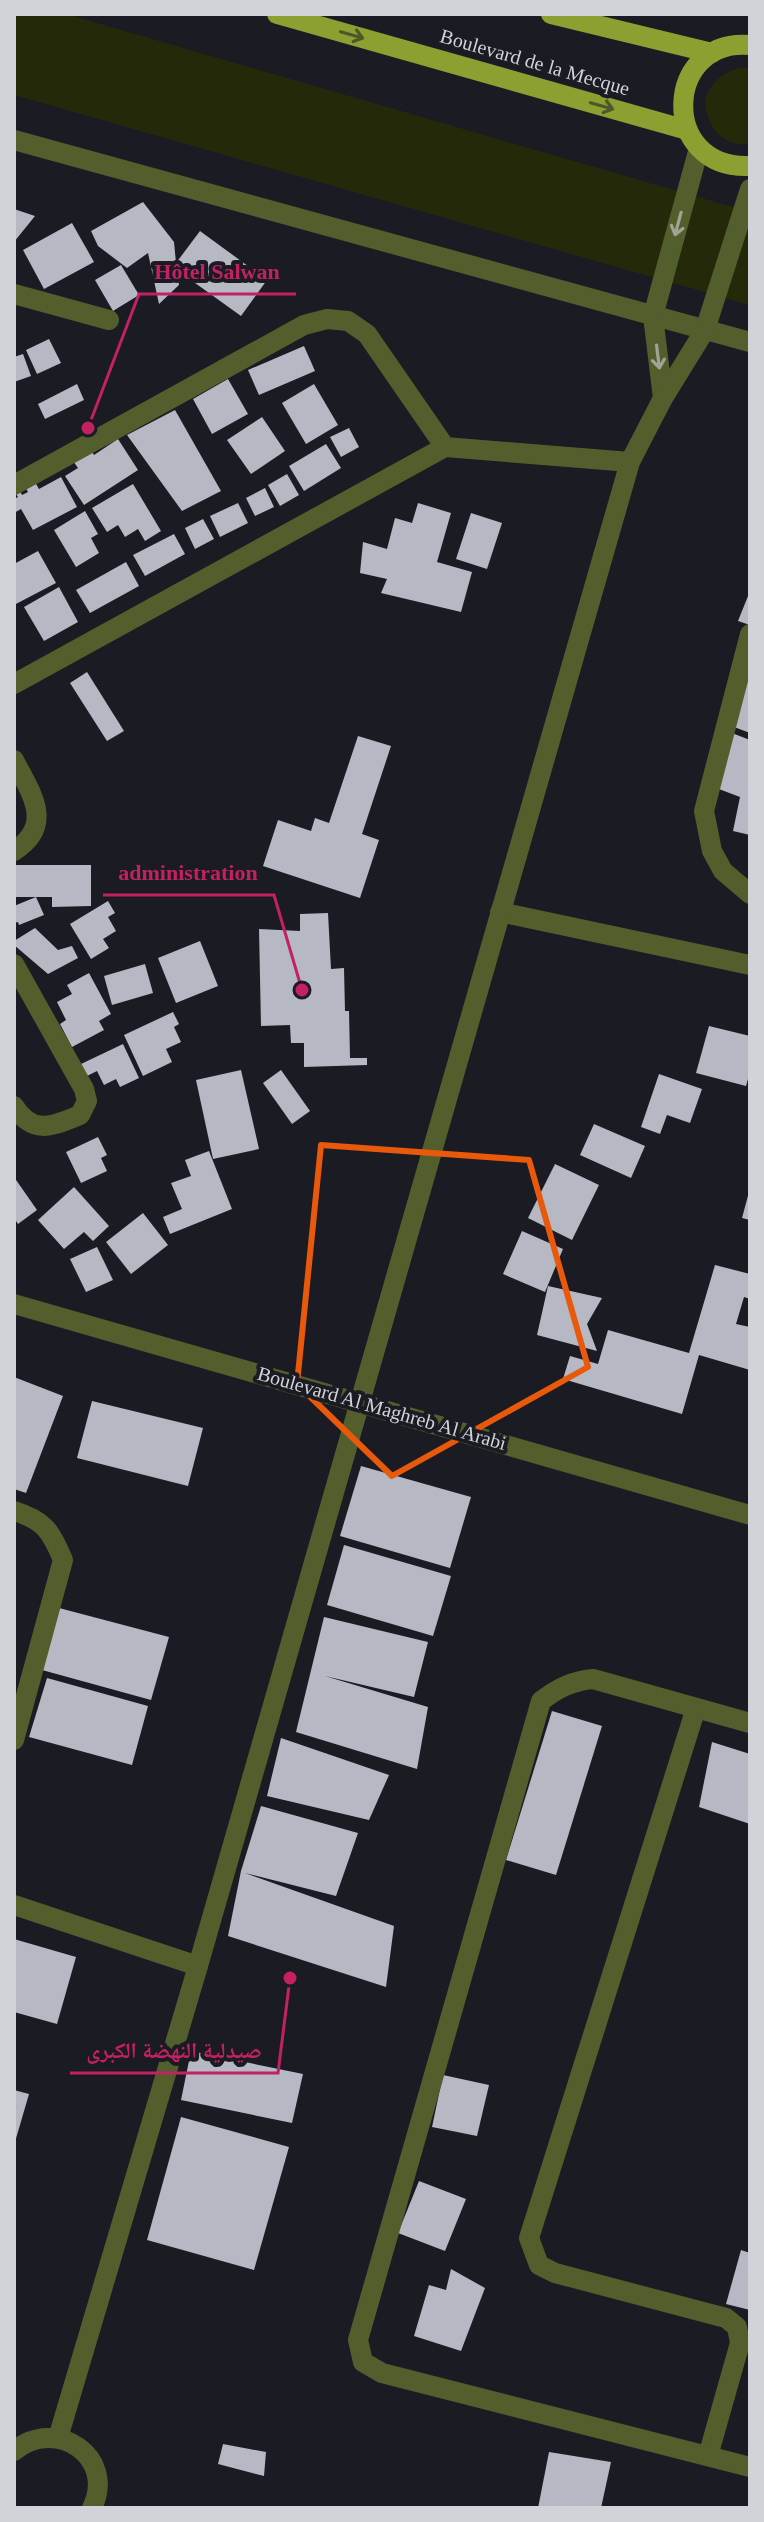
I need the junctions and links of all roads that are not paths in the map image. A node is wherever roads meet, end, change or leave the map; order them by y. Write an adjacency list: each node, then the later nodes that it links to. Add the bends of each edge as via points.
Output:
1 (277, 14): 5 (main road, Boulevard de la Mecque, one-way to 5)
2 (551, 14): 4 (main road)
3 (750, 45): 4 (main road)
4 (712, 53): 5 (main road, via 688,78 682,113)
5 (687, 130): 7 (main road)
6 (14, 140): 11 (street)
7 (699, 148): 8 (main road, via 716,161); 11 (street, one-way to 11)
8 (750, 166)
9 (750, 189): 13 (street)
10 (14, 294): 12 (street)
11 (653, 316): 13 (street); 15 (street, one-way to 15)
12 (109, 320)
13 (705, 330): 14 (street); 15 (street)
14 (750, 342)
15 (663, 398): 17 (street)
16 (445, 447): 17 (street); 18 (street, via 367,334 348,321 327,319 304,325); 20 (street)
17 (630, 462): 24 (street)
18 (14, 485)
19 (750, 634): 23 (street, via 704,811 712,851 723,871)
20 (14, 684)
21 (14, 760): 22 (street, via 37,804 37,815 36,827)
22 (14, 851)
23 (750, 894)
24 (500, 912): 26 (street); 29 (street)
25 (14, 964): 27 (street, via 87,1101 80,1115 48,1128 32,1124)
26 (750, 965)
27 (14, 1106)
28 (14, 1304): 29 (street, Boulevard Al Maghreb Al Arabi)
29 (360, 1401): 31 (street, Boulevard Al Maghreb Al Arabi); 36 (street)
30 (14, 1511): 34 (street, via 52,1533 63,1560)
31 (750, 1515)
32 (696, 1708): 33 (street); 39 (street, via 529,2238 539,2265 555,2273 726,2318 737,2327 740,2343); 39 (street, via 593,1679 574,1681 541,1701 358,2340 363,2362 382,2373)
33 (750, 1723)
34 (14, 1740)
35 (14, 1905): 36 (street)
36 (198, 1966): 37 (street)
37 (58, 2438): 38 (street, via 42,2437); 41 (street, via 75,2444 91,2463)
38 (14, 2451)
39 (708, 2456): 40 (street)
40 (750, 2467)
41 (98, 2507)

